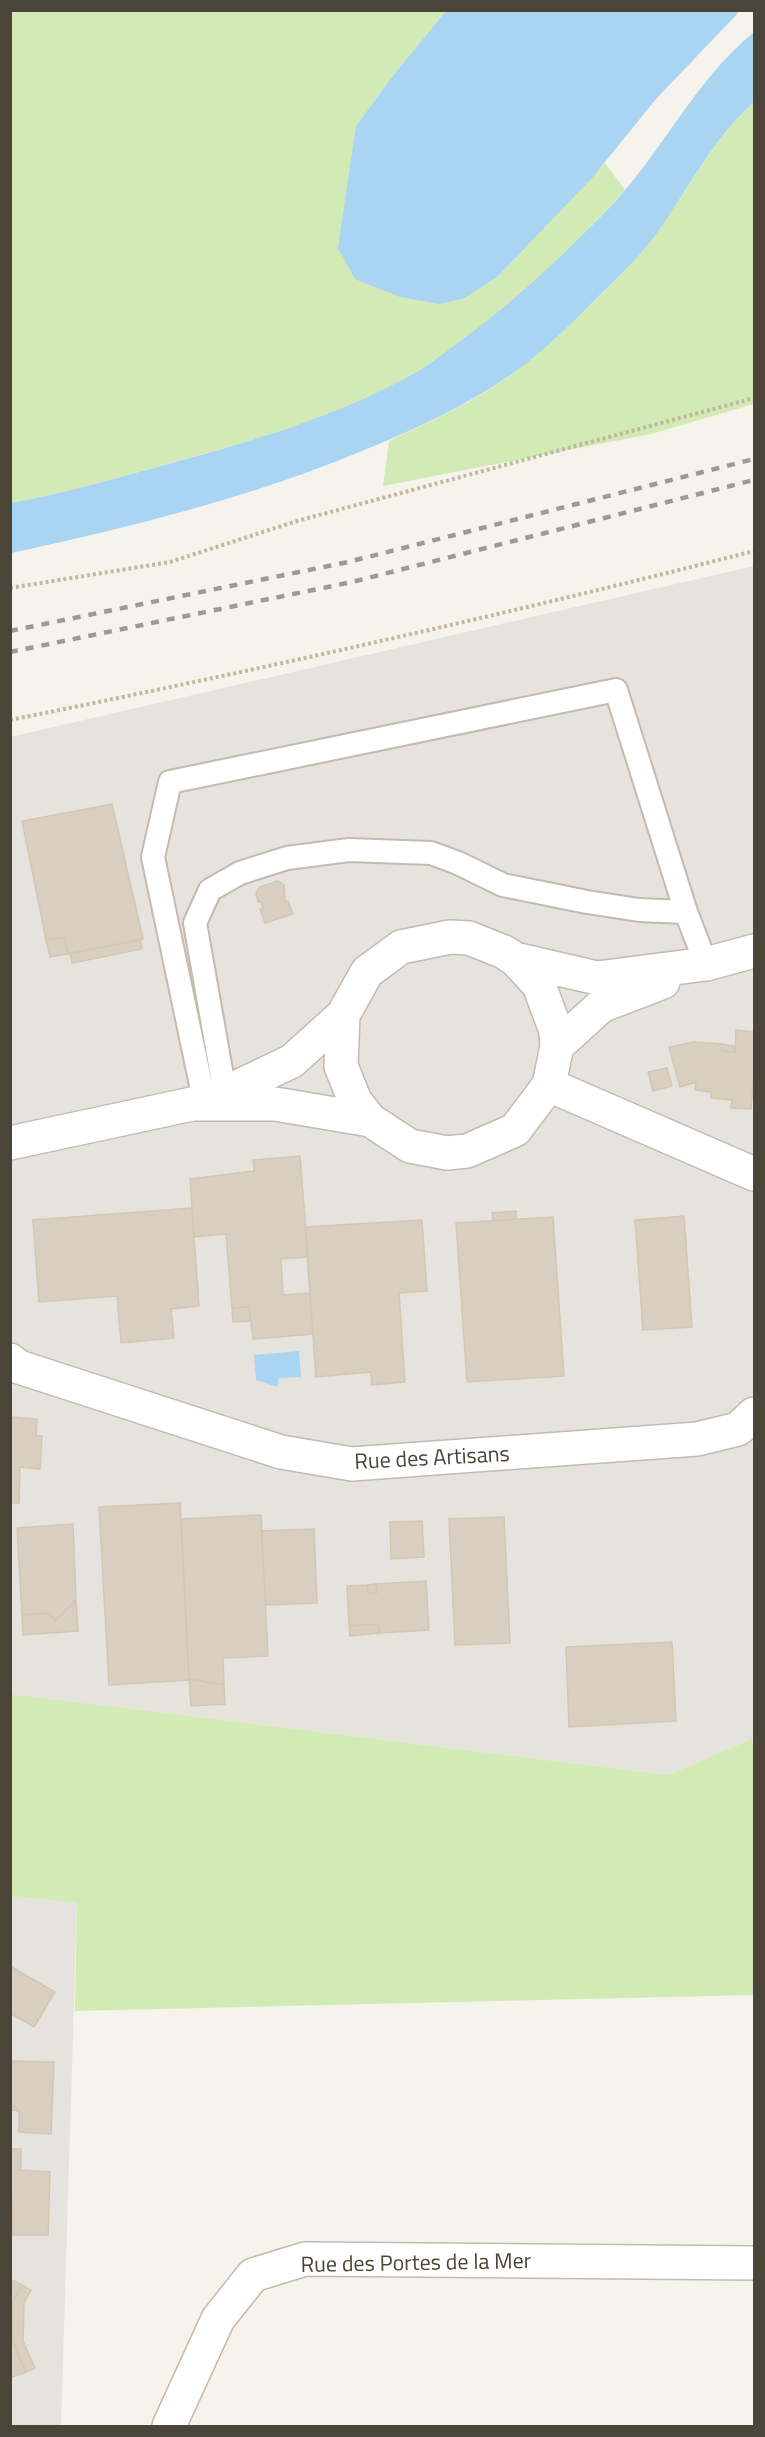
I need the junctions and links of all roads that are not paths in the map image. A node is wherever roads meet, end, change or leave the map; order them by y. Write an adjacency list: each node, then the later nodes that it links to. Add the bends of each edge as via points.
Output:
1 (687, 912): 4 (lane); 8 (lane, via 639,910 503,885 431,853 349,850 287,858 240,873 210,890 195,923); 8 (lane, via 616,690 170,782 153,857)
2 (754, 951): 4 (street)
3 (515, 959): 4 (street, via 597,978); 5 (street, via 469,938 450,937 401,947 367,972); 6 (street, via 539,985 556,1031)
4 (706, 964): 6 (street, via 601,1006)
5 (343, 1015): 8 (street, via 292,1061); 9 (street, via 341,1066 355,1101)
6 (556, 1046): 7 (street)
7 (549, 1085): 9 (street, via 515,1130 467,1151 447,1153 410,1146); 11 (street)
8 (207, 1099): 9 (street, via 275,1104); 10 (street)
9 (370, 1120)
10 (10, 1143)
11 (754, 1174)
12 (10, 1360): 13 (street, Rue des Artisans, via 19,1367 281,1452 352,1464 697,1440 738,1429)
13 (754, 1414)
14 (754, 2263): 15 (street, Rue des Portes de la Mer, via 305,2259 253,2275 218,2319)
15 (170, 2427)

